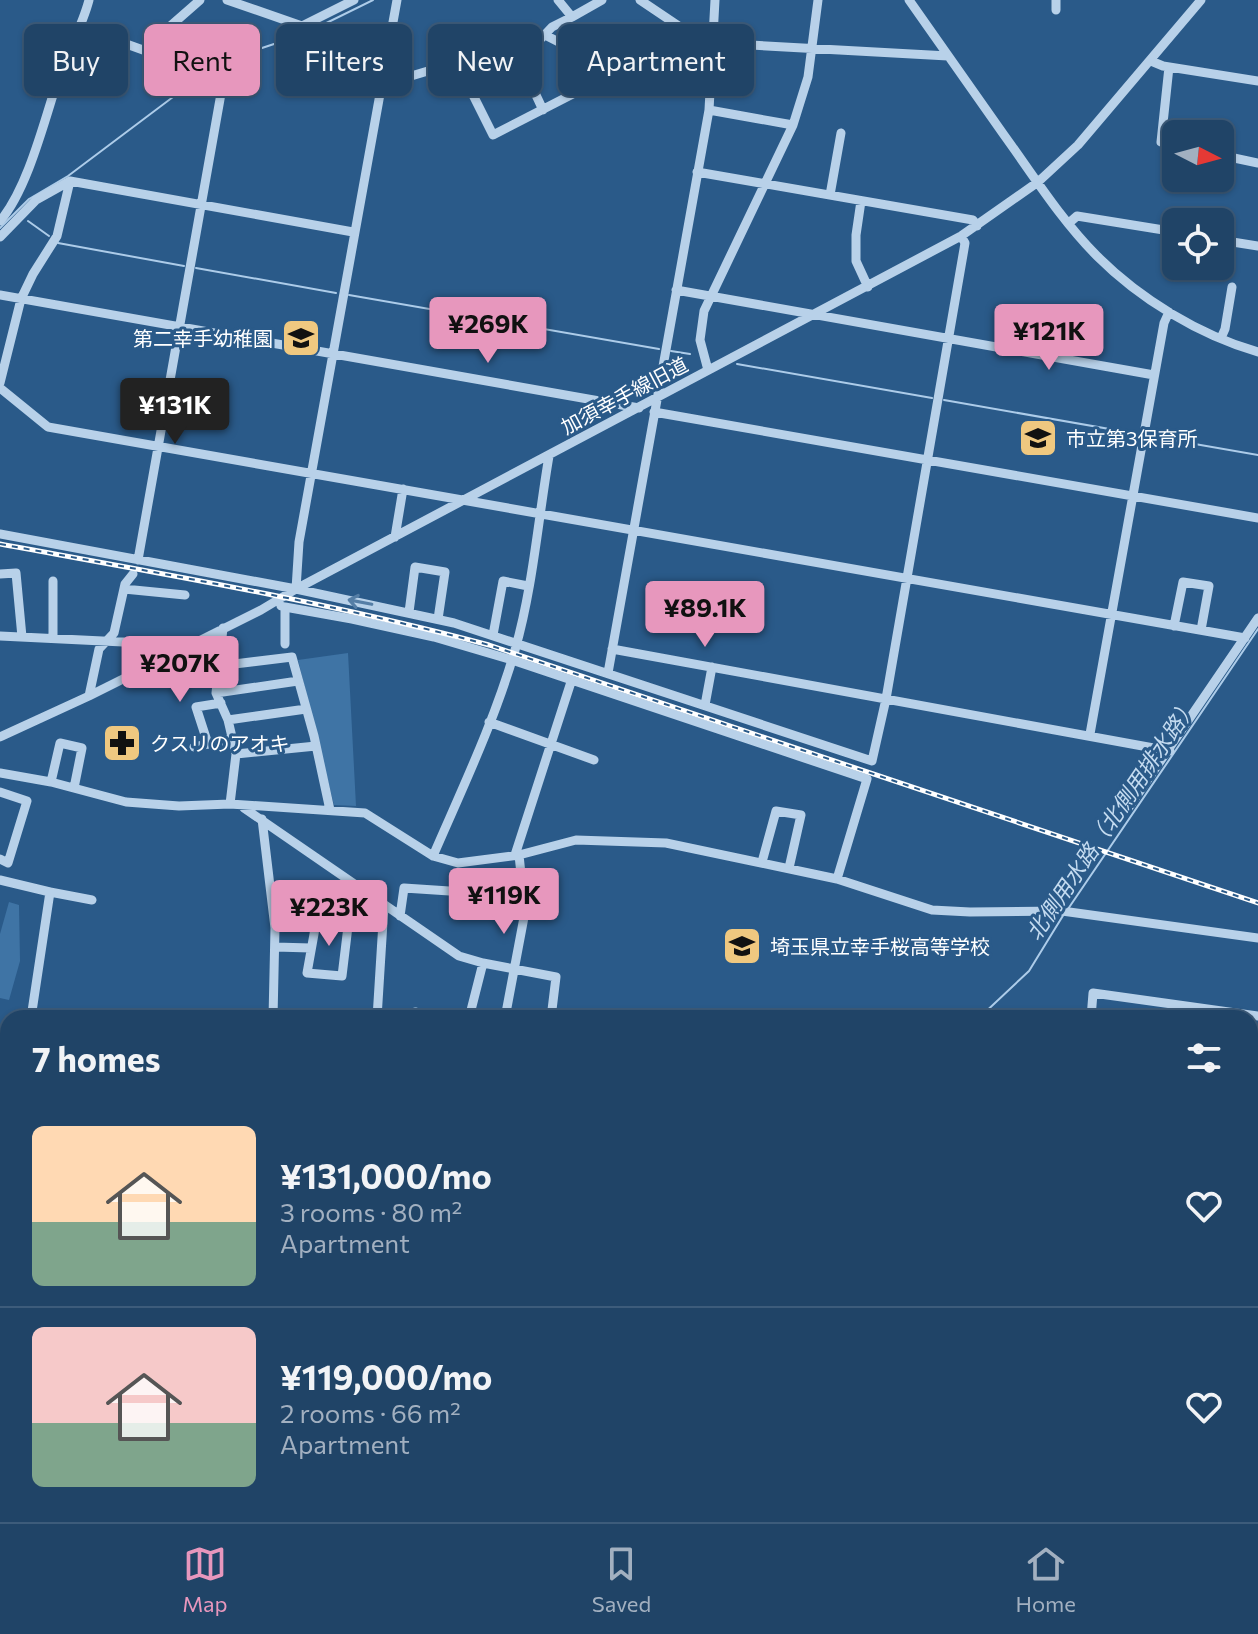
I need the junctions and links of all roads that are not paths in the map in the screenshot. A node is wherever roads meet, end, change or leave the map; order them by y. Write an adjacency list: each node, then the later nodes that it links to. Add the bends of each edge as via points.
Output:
1 (89, 0): 14 (street)
2 (200, 0): 22 (street, via 143,50)
3 (227, 0): 4 (street, via 302,26)
4 (354, 0)
5 (397, 0): 15 (street)
6 (558, 0): 13 (street)
7 (602, 0): 13 (street)
8 (640, 0): 16 (street)
9 (715, 0): 17 (street)
10 (818, 0): 23 (street)
11 (909, 0): 24 (street)
12 (1201, 0): 25 (street, 加須幸手線旧道)
13 (572, 17): 18 (street)
14 (83, 24)
15 (392, 24)
16 (676, 24)
17 (714, 24)
18 (545, 35): 19 (street); 20 (street)
19 (542, 38)
20 (558, 42)
21 (754, 43): 23 (street)
22 (128, 45)
23 (813, 47): 24 (street); 38 (street)
24 (948, 56): 44 (street)
25 (1151, 61): 26 (street); 44 (street, 加須幸手線旧道, via 1094,128)
26 (1169, 67): 27 (street); 37 (street)
27 (1258, 81)
28 (52, 96): 49 (street, via 15,201)
29 (221, 96): 48 (street)
30 (379, 96): 53 (street)
31 (474, 96): 35 (street, via 493,135)
32 (536, 96): 35 (street)
33 (570, 96): 35 (street)
34 (710, 96): 36 (street)
35 (543, 110)
36 (709, 110): 38 (street); 42 (street)
37 (1163, 120)
38 (793, 125): 45 (street)
39 (841, 133): 46 (street)
40 (1234, 158): 41 (street)
41 (1258, 163)
42 (697, 172): 45 (street); 60 (street)
43 (70, 181): 48 (street); 55 (street, via 36,200); 63 (street, via 57,236)
44 (1038, 182): 50 (street); 51 (street, 加須幸手線旧道)
45 (766, 184): 46 (street); 62 (street)
46 (830, 195): 47 (street)
47 (861, 201): 51 (street, via 973,220); 58 (street, via 856,261)
48 (201, 206): 53 (street); 66 (street)
49 (0, 221)
50 (1069, 223): 52 (street, via 1077,216); 64 (street, via 1108,266)
51 (977, 226): 54 (street, 加須幸手線旧道)
52 (1162, 230)
53 (353, 232): 70 (street)
54 (961, 236): 58 (street, 加須幸手線旧道); 67 (street, via 965,243)
55 (0, 237)
56 (1234, 242): 57 (street)
57 (1258, 246)
58 (868, 287): 65 (street, 加須幸手線旧道)
59 (1232, 287): 68 (street)
60 (676, 290): 62 (street); 74 (street)
61 (0, 295): 63 (street)
62 (709, 296): 65 (street); 71 (street, via 700,331)
63 (21, 299): 66 (street); 73 (street)
64 (1169, 312): 68 (street); 72 (street)
65 (816, 315): 67 (street); 71 (street, 加須幸手線旧道)
66 (179, 327): 70 (street); 77 (street)
67 (950, 337): 72 (street); 79 (street)
68 (1221, 338): 69 (street)
69 (1258, 352)
70 (332, 355): 75 (street); 80 (street)
71 (708, 370): 74 (street, 加須幸手線旧道)
72 (1154, 375): 82 (street)
73 (0, 385): 77 (street, via 48,427)
74 (658, 396): 75 (street, 加須幸手線旧道); 76 (street)
75 (639, 408): 78 (street, 加須幸手線旧道)
76 (654, 412): 79 (street); 86 (street)
77 (159, 446): 80 (street); 89 (street)
78 (549, 456): 83 (street, 加須幸手線旧道); 84 (street)
79 (928, 460): 82 (street); 92 (street)
80 (312, 473): 81 (street); 96 (street)
81 (403, 489): 83 (street); 88 (street)
82 (1132, 496): 85 (street); 101 (street)
83 (466, 500): 84 (street); 88 (street, 加須幸手線旧道)
84 (539, 513): 86 (street); 94 (street)
85 (1258, 518)
86 (633, 531): 92 (street); 115 (street)
87 (0, 534): 89 (street)
88 (395, 537): 96 (street, 加須幸手線旧道)
89 (138, 560): 96 (street)
90 (0, 574): 109 (street, via 16,573)
91 (133, 574): 95 (street)
92 (907, 579): 101 (street); 125 (street)
93 (53, 581): 110 (street)
94 (528, 586): 107 (street, via 503,581); 113 (street)
95 (124, 589): 97 (street); 112 (street, via 117,626)
96 (296, 589): 98 (street, 加須幸手線旧道); 100 (street, one-way to 96)
97 (185, 595)
98 (274, 602): 99 (street); 105 (street, 加須幸手線旧道)
99 (285, 607): 114 (street); 117 (street, via 406,631)
100 (409, 612): 103 (street); 103 (street, via 415,567 445,572)
101 (1112, 615): 104 (street); 130 (street)
102 (1258, 618): 111 (street)
103 (438, 619): 107 (street)
104 (1174, 626): 106 (street); 106 (street, via 1183,582 1209,586)
105 (223, 628): 116 (street, 加須幸手線旧道); 118 (street)
106 (1201, 630): 111 (street)
107 (493, 635): 113 (street)
108 (0, 636): 109 (street)
109 (22, 637): 110 (street)
110 (53, 638): 112 (street)
111 (1245, 638): 137 (street)
112 (103, 642): 116 (street, via 164,644); 123 (street)
113 (517, 642): 117 (street); 120 (street)
114 (285, 644)
115 (612, 649): 119 (street); 120 (street)
116 (171, 654): 123 (street, 加須幸手線旧道)
117 (512, 660): 122 (street); 129 (street)
118 (218, 666): 121 (street, via 292,657); 124 (street)
119 (712, 667): 125 (street); 126 (street)
120 (608, 673): 126 (street)
121 (298, 681): 124 (street); 127 (street)
122 (571, 682): 134 (street); 155 (street, via 867,779)
123 (89, 696): 131 (street, 加須幸手線旧道)
124 (218, 698): 128 (street); 133 (street, via 196,707)
125 (886, 699): 126 (street, via 872,761); 130 (street)
126 (705, 705)
127 (306, 709): 128 (street); 135 (street)
128 (228, 720): 132 (street)
129 (489, 722): 134 (street); 151 (street)
130 (1090, 734): 137 (street)
131 (0, 737)
132 (232, 739): 133 (street); 138 (street)
133 (208, 744): 136 (street)
134 (549, 744): 139 (street); 150 (street)
135 (316, 746): 138 (street); 147 (street)
136 (194, 747)
137 (1170, 751): 148 (street)
138 (236, 754): 145 (street)
139 (594, 760)
140 (1, 774): 141 (street); 142 (street)
141 (51, 782): 143 (street); 143 (street, via 60,743 82,748)
142 (0, 785)
143 (74, 788): 145 (street, via 126,802)
144 (0, 792): 152 (street, via 27,801 8,863)
145 (230, 804): 146 (street)
146 (242, 806): 147 (street); 149 (street)
147 (330, 810): 151 (street, via 365,813)
148 (1127, 810)
149 (262, 819): 157 (street); 165 (street)
150 (517, 855): 151 (street, via 458,863); 153 (street, via 589,839 666,843); 159 (street)
151 (433, 856)
152 (0, 859)
153 (762, 862): 154 (street); 154 (street, via 776,811 801,815)
154 (789, 868): 155 (street)
155 (837, 879): 164 (street, via 932,910 1066,911)
156 (0, 880): 158 (street)
157 (353, 885): 161 (street); 163 (street)
158 (50, 892): 160 (street); 169 (street)
159 (524, 896): 162 (street, via 404,888); 168 (street)
160 (92, 900)
161 (384, 906): 162 (street); 171 (street)
162 (400, 916): 167 (street, via 459,956)
163 (349, 921): 166 (street, via 316,923); 166 (street, via 342,976 307,973)
164 (1258, 938)
165 (275, 947): 166 (street); 170 (street)
166 (311, 948)
167 (483, 963): 168 (street); 172 (street)
168 (515, 969): 173 (street); 174 (street, via 556,977)
169 (32, 1010)
170 (273, 1010)
171 (378, 1010)
172 (471, 1010)
173 (507, 1010)
174 (552, 1010)
175 (1092, 1010): 176 (street, via 1093,993)
176 (1215, 1010)

